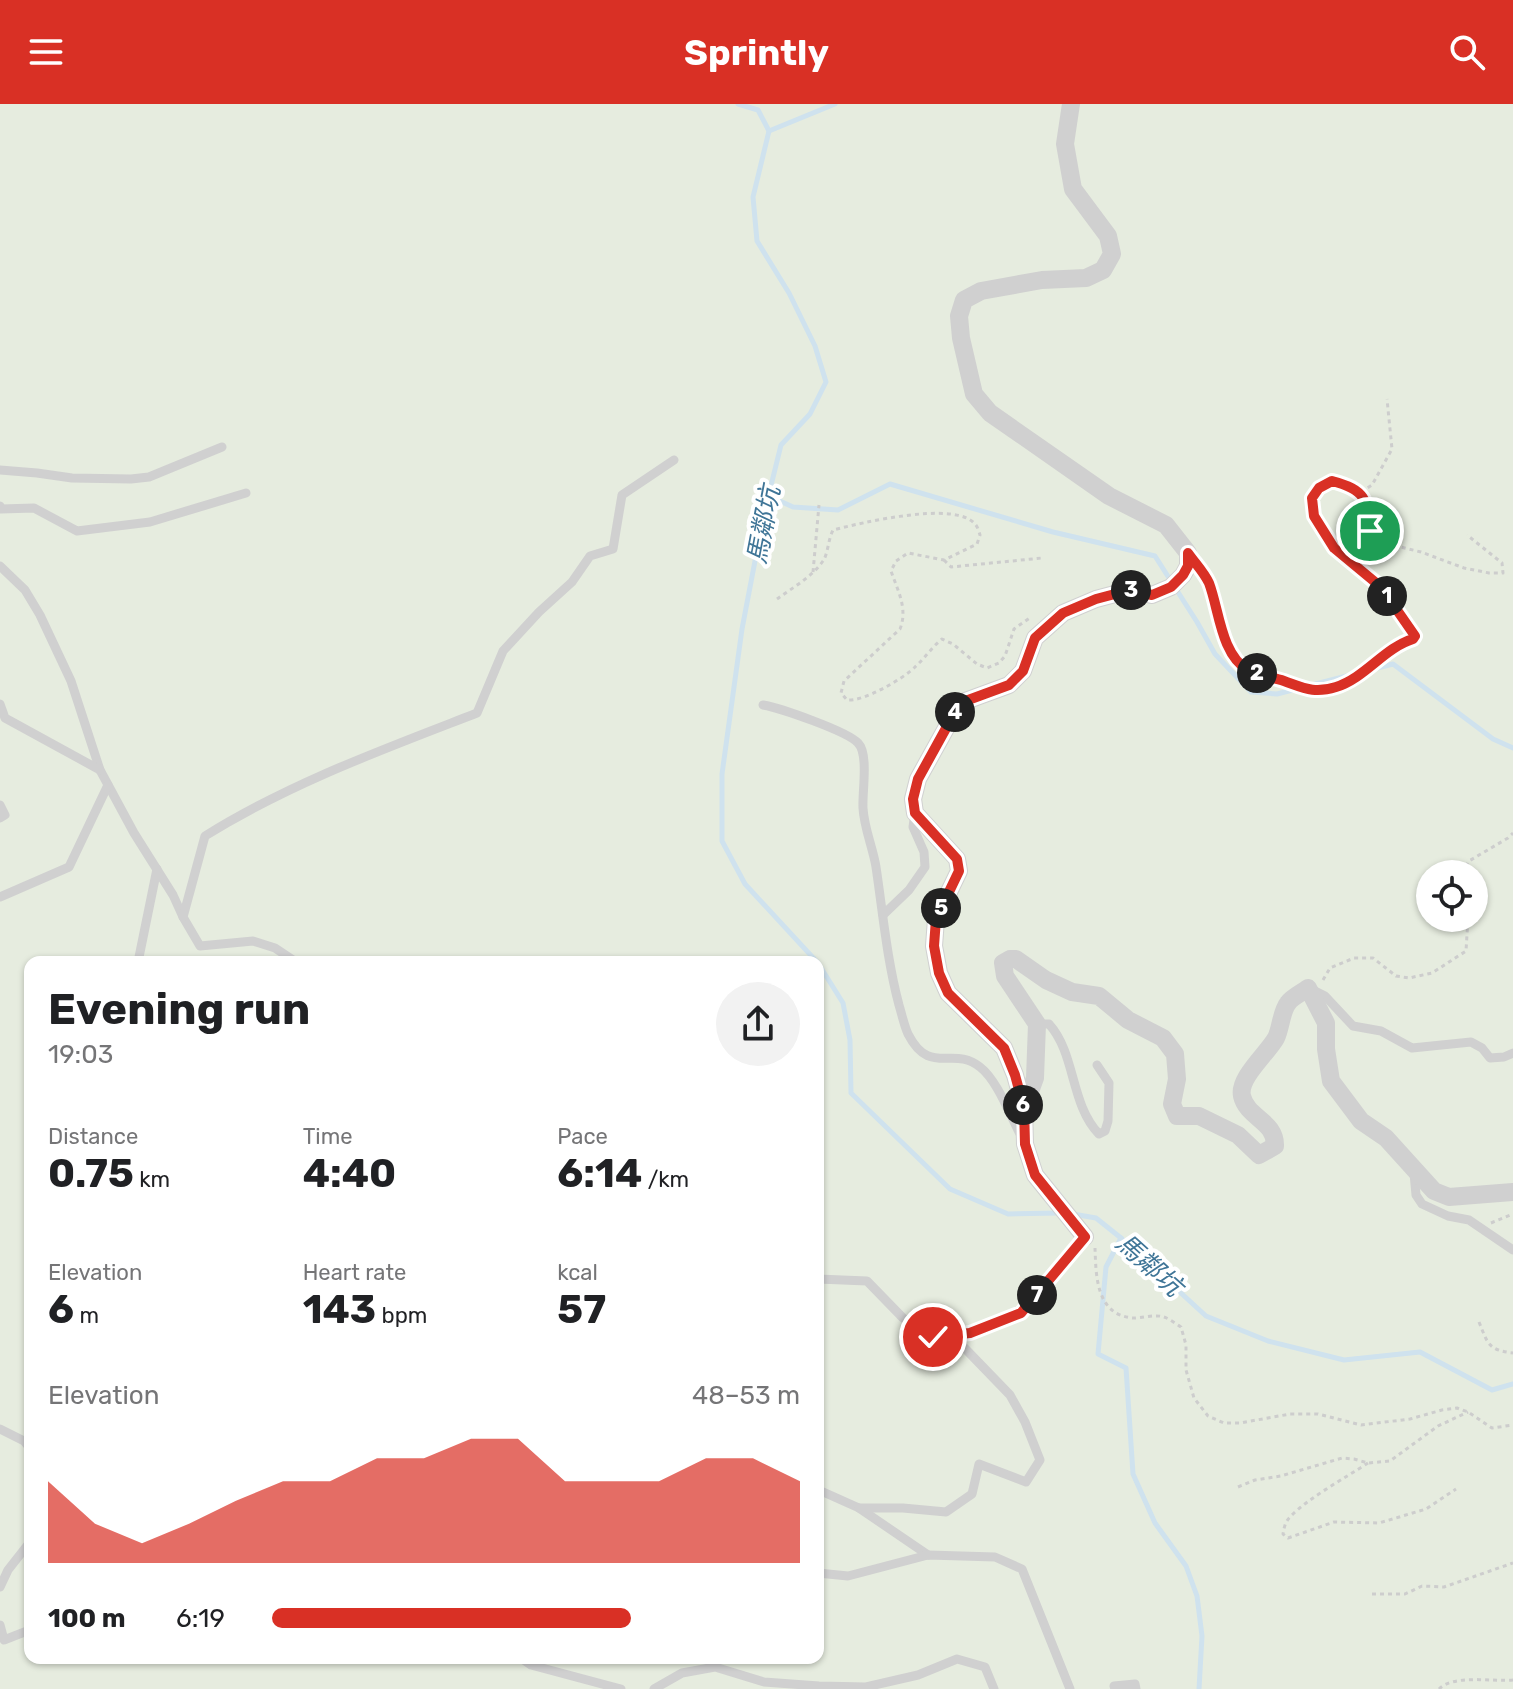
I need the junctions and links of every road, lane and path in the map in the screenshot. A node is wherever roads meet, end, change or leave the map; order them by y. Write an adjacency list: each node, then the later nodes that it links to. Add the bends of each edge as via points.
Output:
1 (1071, 104): 11 (street, via 1065,144 1073,189 1108,236 1112,254 1103,270 1086,278 1042,280 981,291 964,300 960,327 974,394 990,413 1109,496 1166,525)
2 (1387, 399): 6 (path, via 1392,449 1372,485)
3 (222, 447): 5 (lane, via 149,477 131,479)
4 (674, 460): 30 (lane, via 622,495 613,549 590,556 572,582 503,651 477,713 330,771 205,836)
5 (0, 470)
6 (1361, 492): 10 (path, via 1370,531 1384,543 1464,568 1503,573 1502,563); 11 (path, via 1332,481 1312,498 1314,516 1334,548 1381,587 1415,636 1340,687 1315,692 1248,670 1234,657 1207,580)
7 (246, 493): 9 (lane, via 150,522 77,531 34,508)
8 (819, 505): 15 (path)
9 (0, 506)
10 (1467, 535)
11 (1188, 553): 17 (street, via 1188,566 1177,581 1152,595 1130,590)
12 (1042, 558): 13 (path, via 951,567)
13 (944, 560): 15 (path, via 977,544 980,535 974,522 935,512 833,530 826,559); 17 (path, via 908,553 896,561 891,571 904,606 900,629 844,681 841,693 847,700 856,701 914,670 942,639 987,668 1005,656 1014,629 1028,618)
14 (0, 566): 20 (lane, via 25,590 40,615 71,681)
15 (813, 572): 16 (path)
16 (777, 599)
17 (1063, 613): 23 (street, via 1035,638 1023,671 1009,685 960,703 918,779)
18 (0, 704): 20 (lane, via 5,718)
19 (763, 705): 29 (lane, via 848,735 859,744 864,754 863,812)
20 (100, 770): 21 (lane)
21 (108, 785): 27 (lane); 28 (lane, via 69,867)
22 (0, 805): 24 (lane, via 5,815)
23 (915, 813): 29 (lane, via 913,827 925,867); 38 (street, via 957,859 959,871 936,919 939,973 948,993 1004,1048)
24 (0, 818)
25 (1513, 833): 26 (path)
26 (1471, 860)
27 (157, 869): 30 (lane); 32 (lane)
28 (0, 897)
29 (883, 915): 39 (lane, via 891,976 916,1048 929,1058 965,1059 980,1067)
30 (183, 917): 33 (lane, via 200,946 253,941)
31 (1467, 932): 34 (path, via 1466,951 1432,973 1396,976 1373,958 1354,958 1330,968)
32 (139, 956)
33 (287, 956)
34 (1317, 992): 35 (street, via 1288,1002 1276,1037 1243,1082 1247,1108 1276,1137 1275,1146 1259,1155 1238,1135 1199,1116 1177,1116 1172,1104 1175,1054 1163,1038 1128,1020 1099,996 1072,992 1010,959 1003,963 1005,976); 36 (lane, via 1353,1026 1381,1031 1412,1048 1471,1042 1490,1058); 40 (street, via 1326,1023 1331,1081 1361,1121 1386,1138)
35 (1037, 1024): 37 (lane, via 1049,1024 1059,1035 1080,1102 1099,1134 1108,1121 1109,1083); 38 (street, via 1035,1078)
36 (1513, 1053)
37 (1097, 1065)
38 (1024, 1108): 39 (street)
39 (1025, 1144): 43 (street, via 1035,1175)
40 (1414, 1170): 41 (street, via 1434,1191 1449,1197); 44 (lane, via 1422,1204)
41 (1513, 1192)
42 (1513, 1214): 44 (path)
43 (1075, 1223): 48 (lane, via 1021,1313); 50 (path, via 1096,1249 1098,1287 1109,1309 1129,1318 1163,1317 1181,1327 1194,1398 1208,1416 1240,1423 1318,1414 1361,1425 1457,1408)
44 (1481, 1228): 45 (lane)
45 (1513, 1250)
46 (824, 1279): 48 (lane, via 867,1281 903,1318 933,1337)
47 (1479, 1322): 49 (path, via 1488,1345)
48 (952, 1335): 58 (lane, via 1010,1395 1040,1460 1026,1482 979,1464 972,1494 946,1512)
49 (1513, 1353)
50 (1468, 1412): 51 (path, via 1492,1428); 54 (path, via 1438,1426 1390,1461)
51 (1513, 1425)
52 (0, 1429): 53 (lane)
53 (24, 1441)
54 (1368, 1463): 55 (path, via 1342,1458); 56 (path, via 1289,1518 1283,1534 1288,1538 1334,1522 1379,1523 1426,1509)
55 (1238, 1487)
56 (1456, 1489)
57 (824, 1492): 58 (lane)
58 (859, 1508): 60 (lane)
59 (24, 1550): 63 (lane)
60 (928, 1555): 62 (lane, via 848,1576); 72 (lane, via 995,1557 1022,1569)
61 (1513, 1563): 64 (path, via 1444,1587)
62 (824, 1574)
63 (0, 1587)
64 (1372, 1594)
65 (0, 1625): 66 (lane, via 4,1640)
66 (24, 1632)
67 (530, 1664): 69 (lane)
68 (1513, 1680): 75 (path, via 1471,1680)
69 (621, 1689)
70 (654, 1689): 71 (lane, via 682,1673 715,1667 764,1682 866,1687 957,1659 985,1667)
71 (994, 1689)
72 (1070, 1689)
73 (1115, 1689): 74 (lane, via 1135,1684)
74 (1136, 1689)
75 (1439, 1689)

